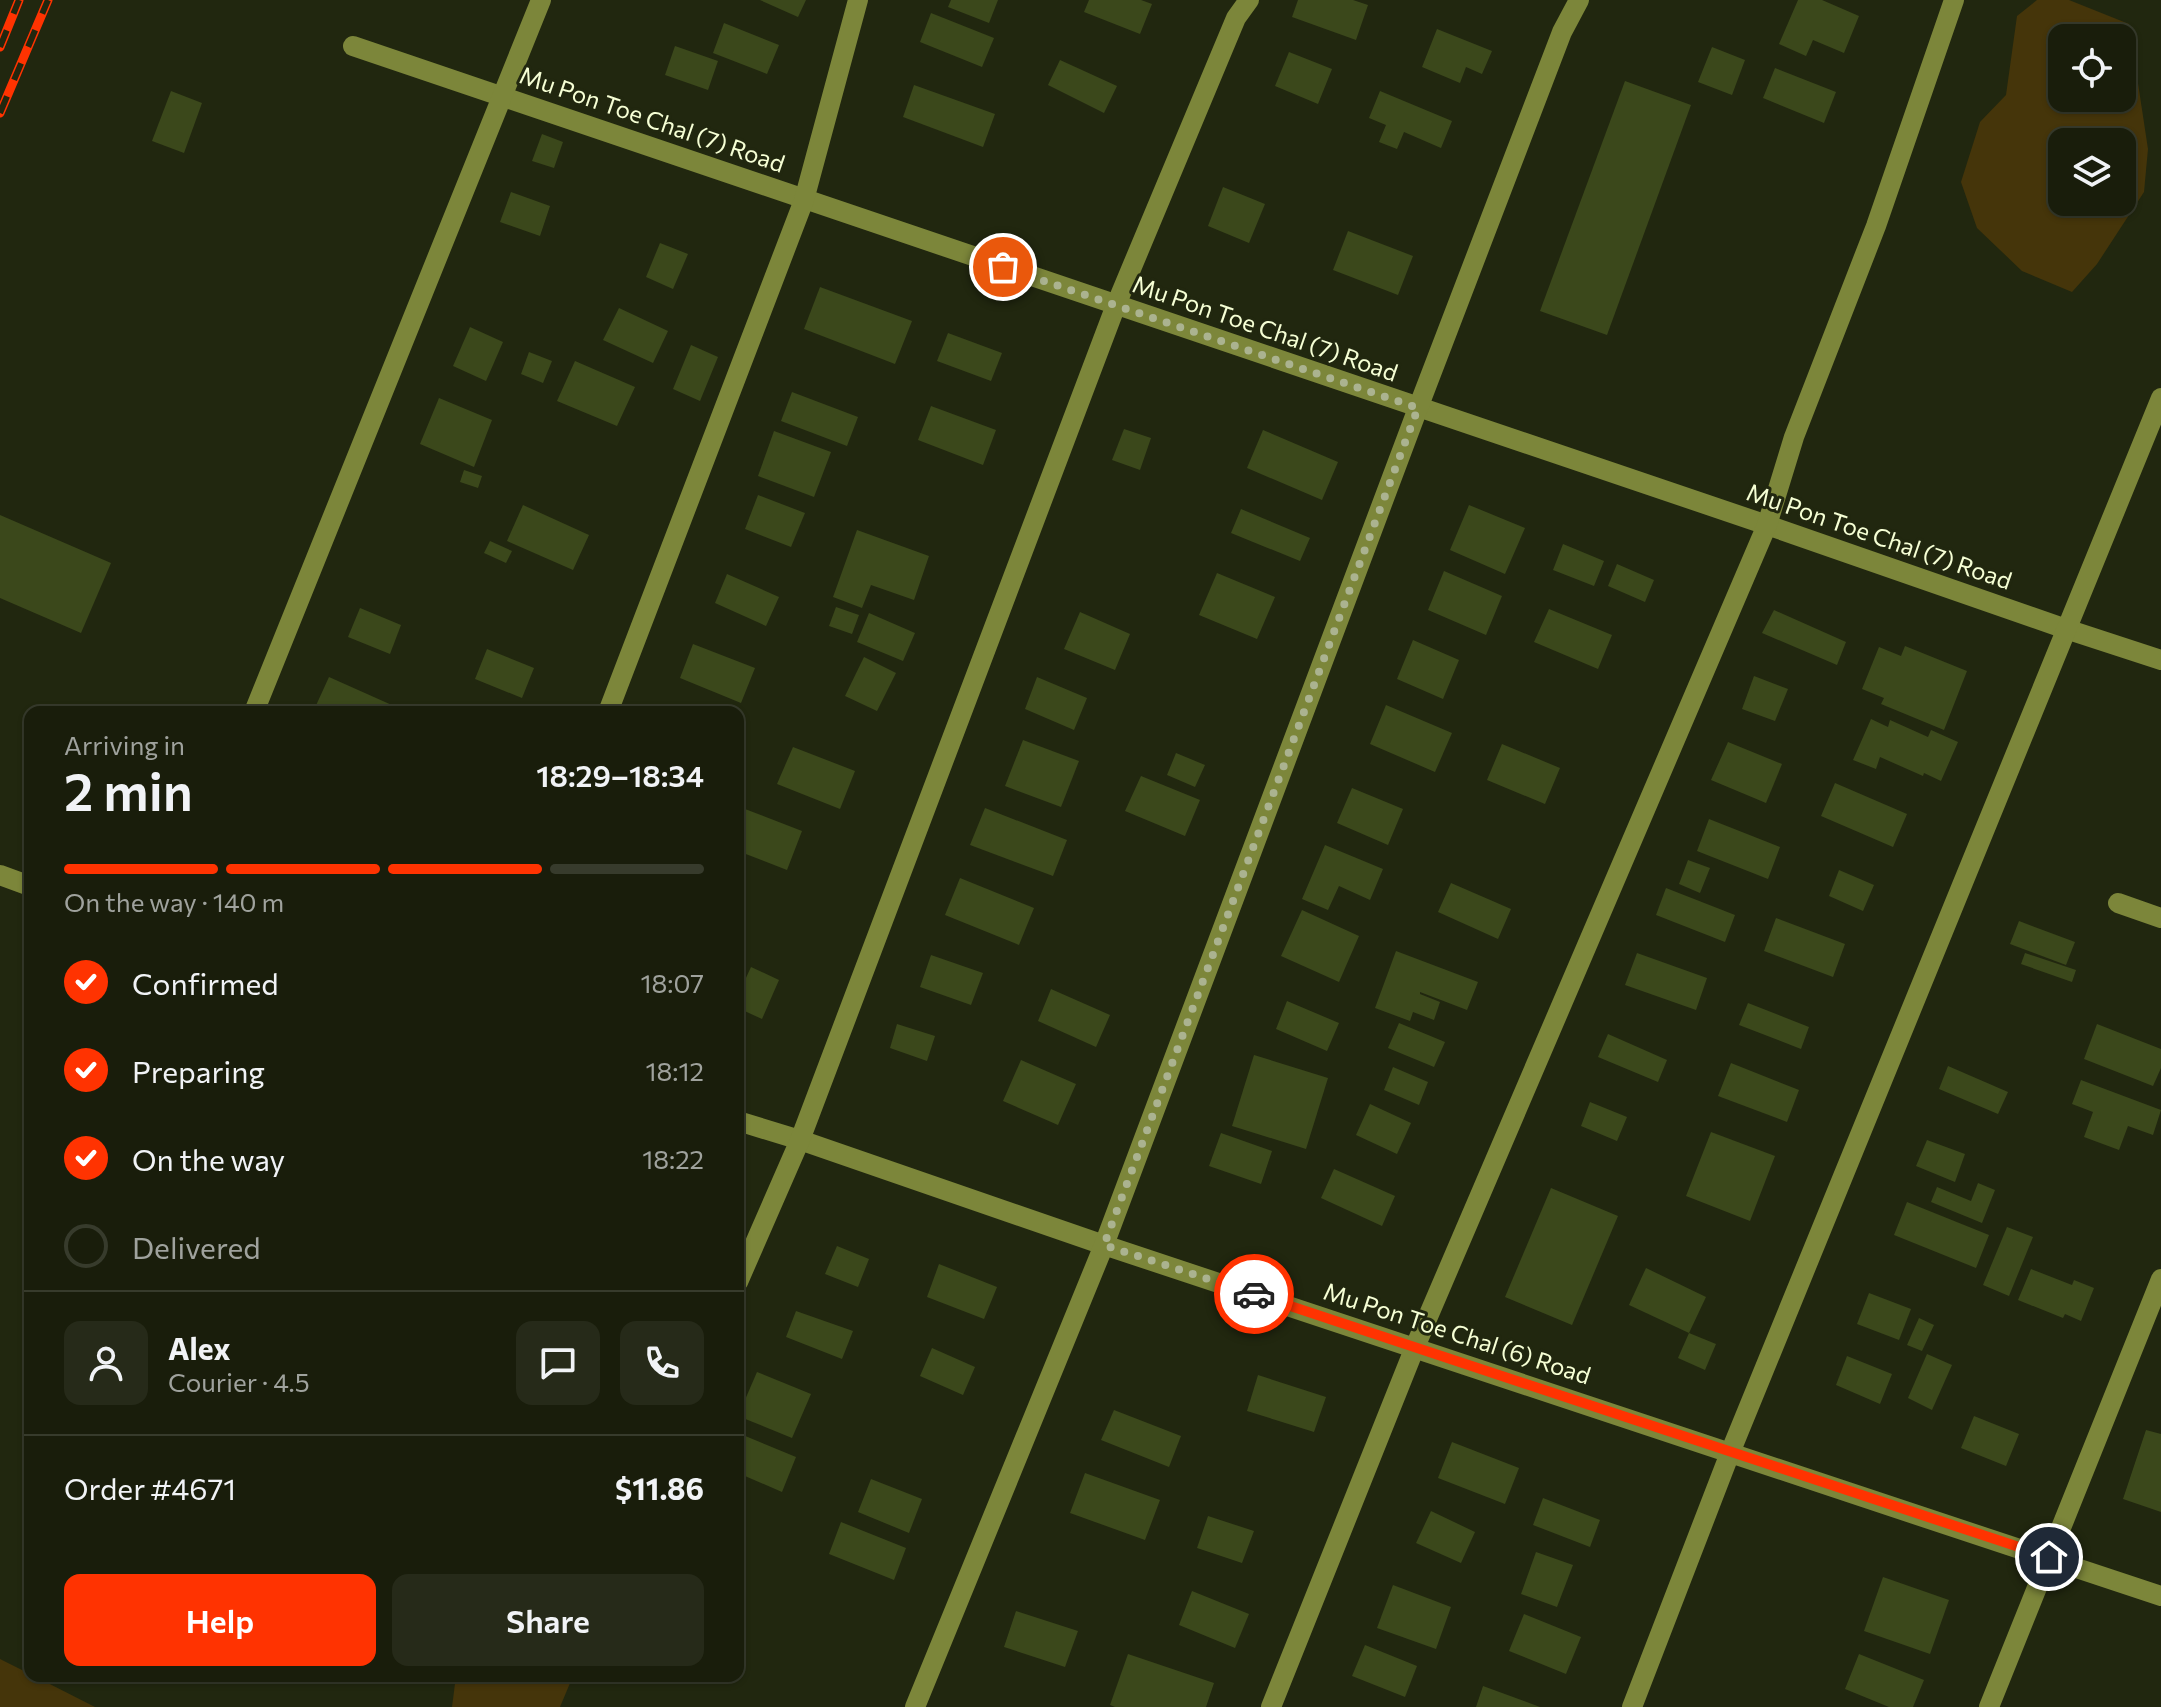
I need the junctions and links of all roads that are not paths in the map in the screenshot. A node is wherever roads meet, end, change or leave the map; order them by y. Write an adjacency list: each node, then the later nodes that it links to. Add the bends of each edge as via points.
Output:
1 (541, 0): 7 (street)
2 (858, 0): 8 (street)
3 (1249, 0): 9 (street, via 1236,18)
4 (1579, 0): 11 (street, via 1562,32)
5 (1954, 0): 12 (street, via 1876,226 1794,437)
6 (353, 46): 7 (street, Mu Pon Toe Chal (7) Road)
7 (503, 97): 8 (street, Mu Pon Toe Chal (7) Road); 15 (street)
8 (804, 200): 9 (street, Mu Pon Toe Chal (7) Road); 16 (street)
9 (1116, 305): 11 (street, Mu Pon Toe Chal (7) Road); 22 (street)
10 (2161, 398): 13 (street)
11 (1418, 408): 12 (street, Mu Pon Toe Chal (7) Road); 23 (street)
12 (1767, 525): 13 (street, Mu Pon Toe Chal (7) Road); 26 (street)
13 (2066, 629): 14 (street, Mu Pon Toe Chal (7) Road); 27 (street)
14 (2161, 660)
15 (256, 706)
16 (610, 706)
17 (0, 875): 18 (street)
18 (24, 884)
19 (2118, 903): 20 (street)
20 (2161, 918)
21 (744, 1123): 22 (street, Mu Pon Toe Chal (6) Road)
22 (800, 1140): 23 (street, Mu Pon Toe Chal (6) Road); 24 (street)
23 (1104, 1245): 26 (street, Mu Pon Toe Chal (6) Road); 30 (street)
24 (744, 1268)
25 (2161, 1279): 28 (street)
26 (1415, 1347): 27 (street, Mu Pon Toe Chal (6) Road); 31 (street)
27 (1730, 1453): 28 (street, Mu Pon Toe Chal (6) Road); 32 (street)
28 (2049, 1557): 29 (street, Mu Pon Toe Chal (6) Road); 33 (street)
29 (2161, 1596)
30 (915, 1707)
31 (1271, 1707)
32 (1632, 1707)
33 (1989, 1707)

